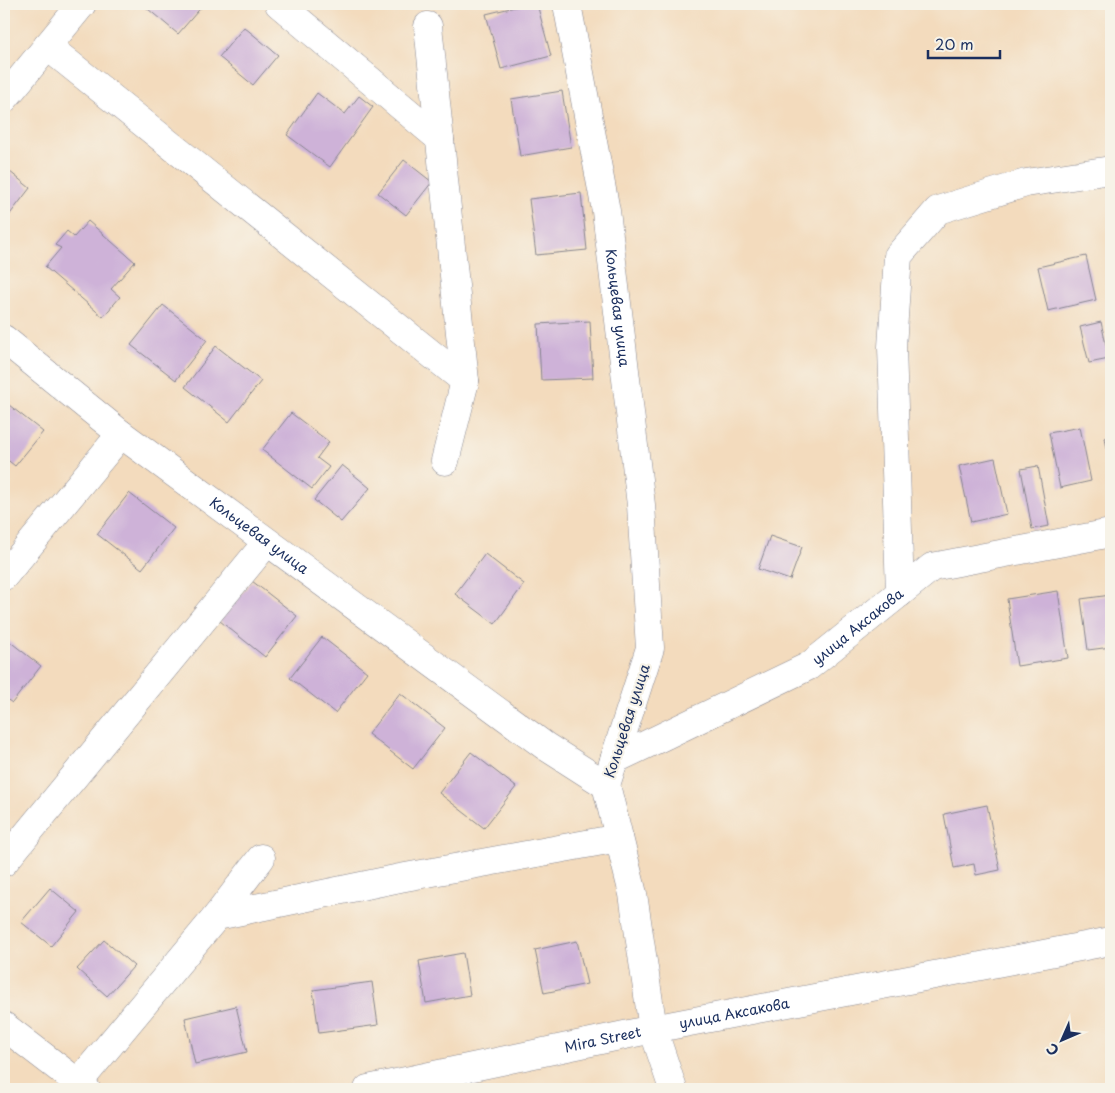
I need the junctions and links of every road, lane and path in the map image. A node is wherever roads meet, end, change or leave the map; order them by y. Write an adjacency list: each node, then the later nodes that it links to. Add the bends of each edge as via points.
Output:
1 (82, 4): 5 (street)
2 (279, 4): 7 (street)
3 (567, 4): 17 (street, Кольцевая улица, via 606,211 641,506 650,648)
4 (428, 26): 7 (street)
5 (47, 46): 6 (street); 10 (street)
6 (4, 98)
7 (440, 139): 10 (street)
8 (1111, 170): 16 (street, via 1026,183 938,210 898,256 892,347)
9 (4, 339): 11 (street, Кольцевая улица)
10 (465, 381): 12 (street)
11 (121, 434): 14 (street, Кольцевая улица); 15 (street)
12 (445, 461)
13 (1111, 533): 16 (street, улица Аксакова, via 932,567)
14 (267, 542): 17 (street, Кольцевая улица, via 545,746); 20 (street)
15 (4, 576)
16 (900, 593): 17 (street, улица Аксакова, via 808,666)
17 (610, 773): 18 (street, Mira Street)
18 (619, 838): 21 (street, via 400,878); 24 (street, Mira Street, via 633,894)
19 (261, 858): 21 (street)
20 (4, 862)
21 (218, 916): 25 (street)
22 (1111, 941): 24 (street, улица Аксакова)
23 (4, 1026): 25 (street)
24 (653, 1029): 26 (street, Mira Street); 27 (street)
25 (82, 1087)
26 (368, 1089)
27 (672, 1089)

